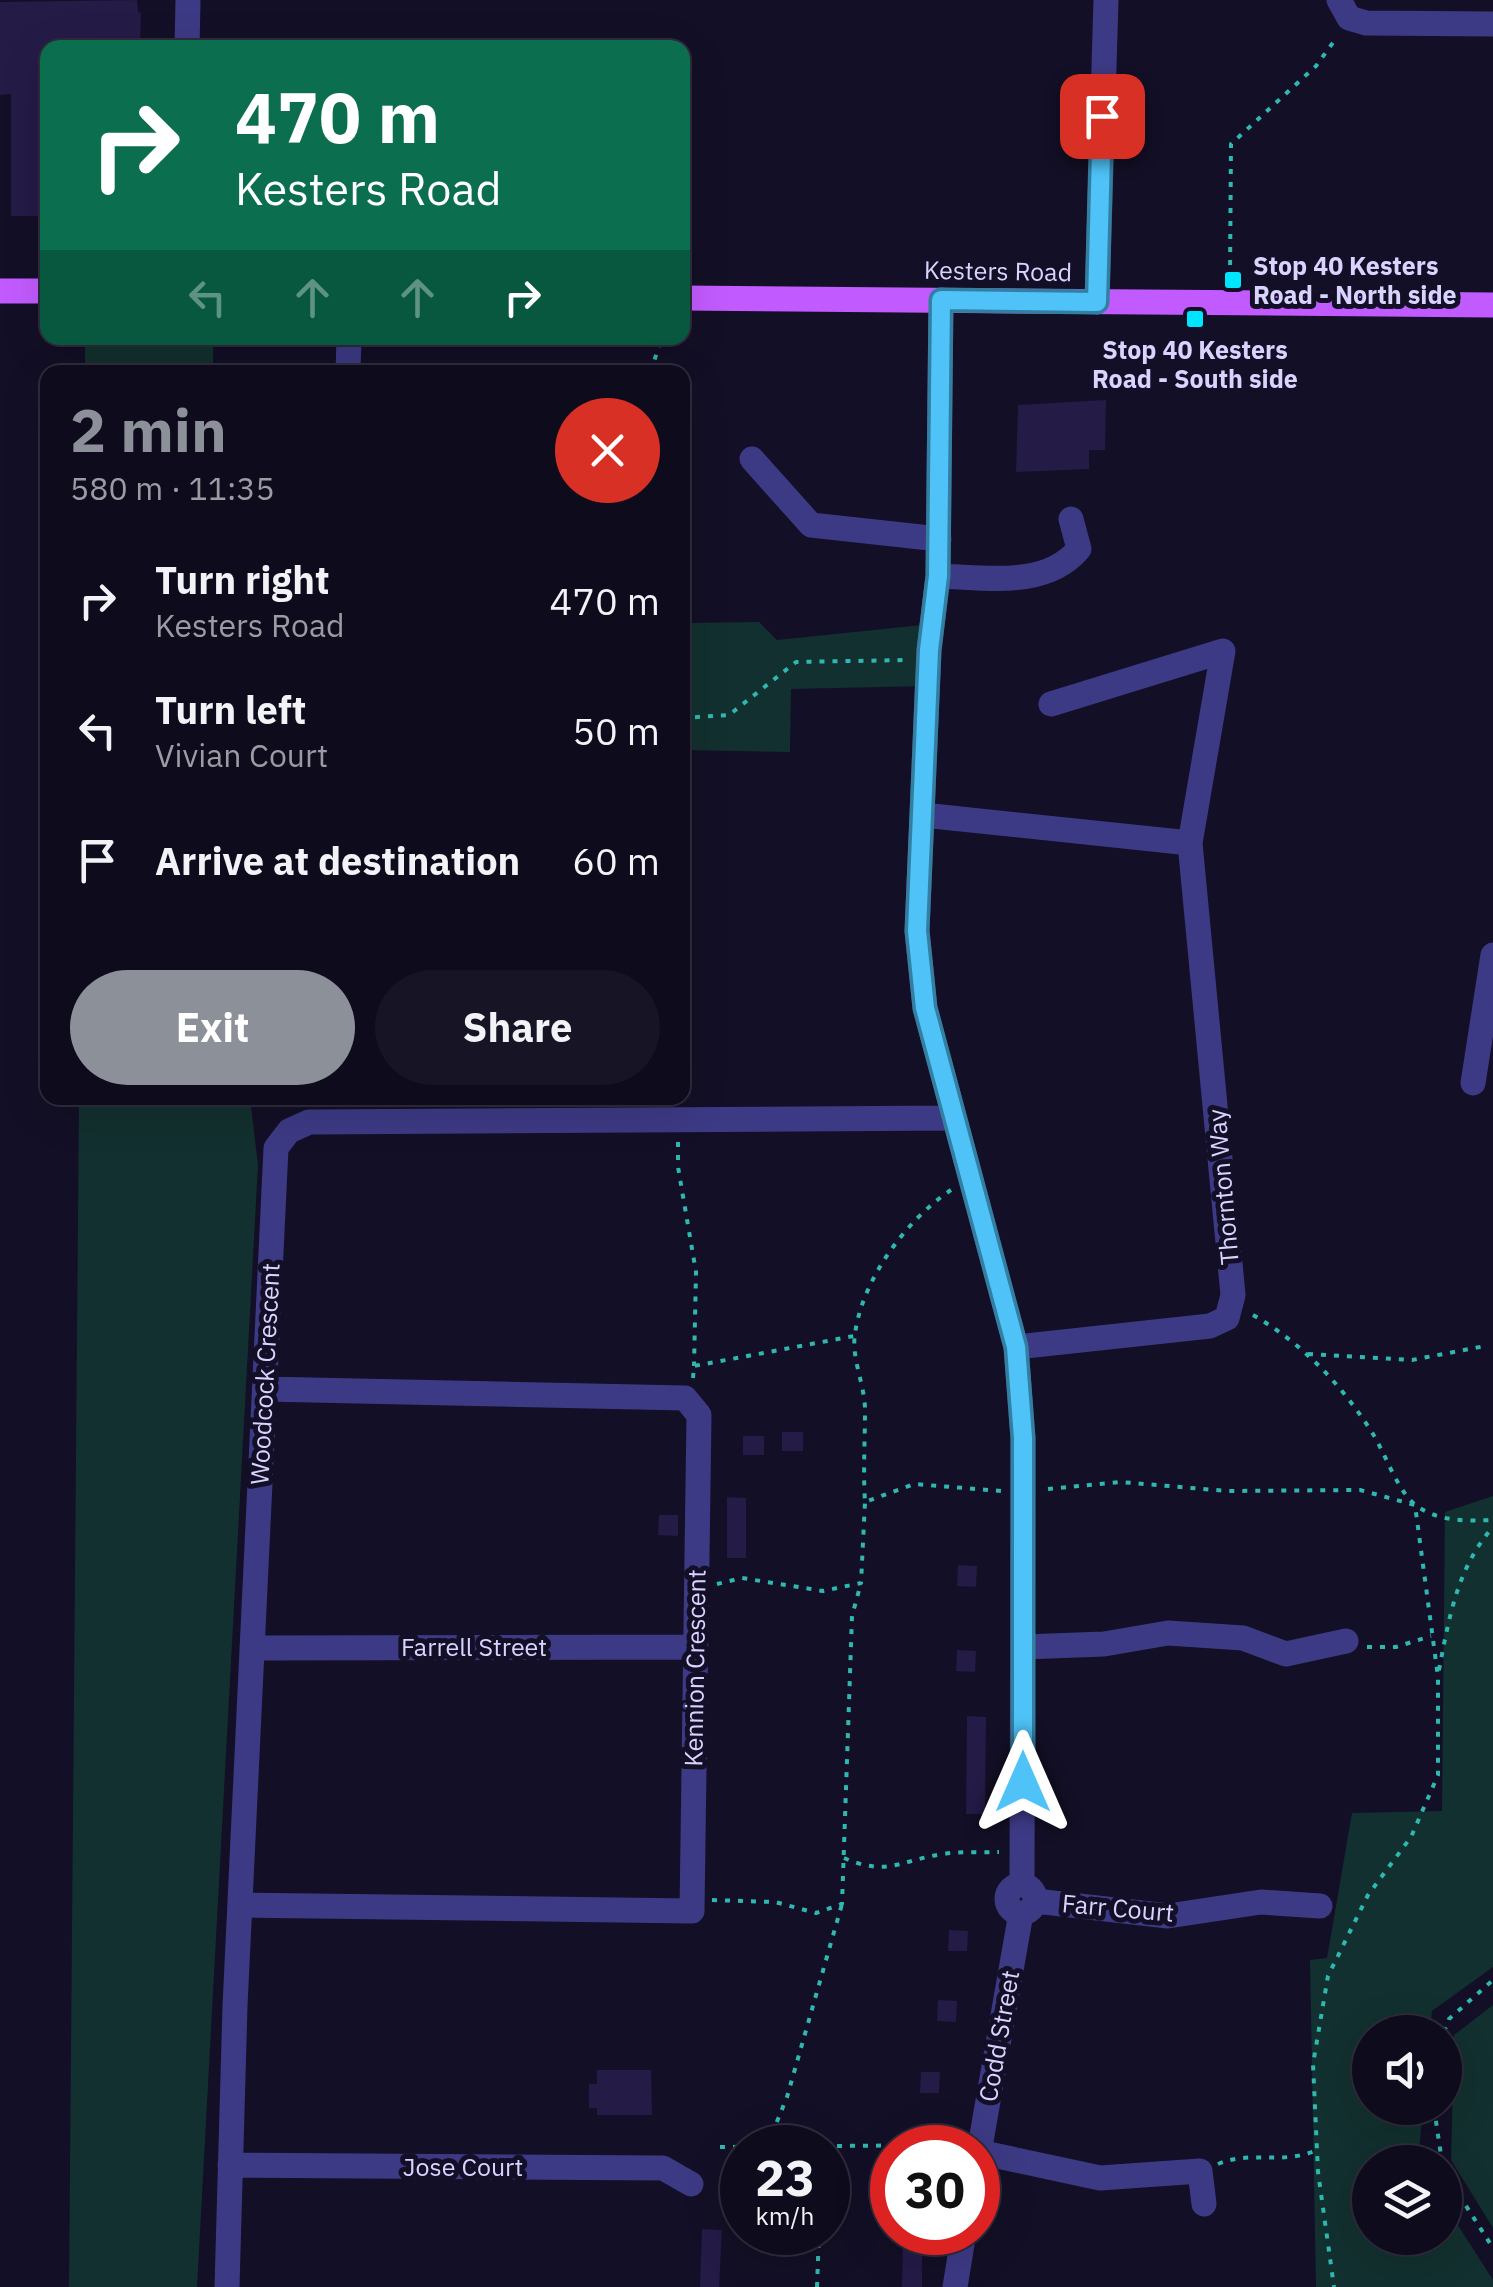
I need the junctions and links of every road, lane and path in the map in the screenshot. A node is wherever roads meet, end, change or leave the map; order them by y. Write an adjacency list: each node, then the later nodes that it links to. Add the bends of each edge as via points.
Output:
1 (188, 0): 5 (street)
2 (1106, 0): 10 (street)
3 (1344, 9): 4 (street, via 1366,23); 11 (path, via 1316,66 1231,144)
4 (1493, 24)
5 (187, 40)
6 (0, 291): 7 (main road)
7 (40, 292)
8 (690, 298): 9 (main road, Kesters Road)
9 (941, 300): 10 (main road, Kesters Road); 15 (street, Codd Street)
10 (1097, 302): 11 (main road, Kesters Road)
11 (1230, 303): 12 (main road, Kesters Road)
12 (1493, 306)
13 (752, 459): 15 (street, via 810,525)
14 (1071, 519): 16 (street, via 1079,549 1066,564 1034,577)
15 (938, 540): 16 (street, Codd Street)
16 (938, 576): 17 (street, Codd Street)
17 (929, 660): 19 (path, via 796,662 729,715); 20 (street, Codd Street)
18 (1052, 704): 21 (street, Thornton Way, via 1224,651)
19 (690, 717)
20 (923, 815): 21 (street); 25 (street, Codd Street, via 917,931 925,1008)
21 (1190, 843): 30 (street, Thornton Way, via 1232,1295 1227,1318 1210,1326)
22 (1493, 956): 23 (street)
23 (1472, 1083)
24 (668, 1118): 25 (street, Woodcock Crescent); 32 (path, via 696,1272); 34 (street, Woodcock Crescent, via 309,1122 289,1131 276,1148)
25 (953, 1118): 30 (street, Codd Street)
26 (959, 1186): 28 (path, via 930,1206 894,1249)
27 (1252, 1314): 31 (path)
28 (854, 1336): 32 (path); 37 (path, via 866,1408)
29 (1485, 1346): 31 (path, via 1412,1360)
30 (1016, 1347): 45 (street, Codd Street)
31 (1308, 1354): 38 (path, via 1372,1433)
32 (694, 1366): 33 (path)
33 (693, 1378)
34 (265, 1389): 44 (street, Kennion Crescent, via 685,1398 699,1415); 46 (street, Woodcock Crescent)
35 (1040, 1489): 38 (path, via 1121,1482 1227,1492 1360,1490)
36 (1006, 1492): 37 (path, via 914,1484)
37 (865, 1502): 40 (path)
38 (1415, 1505): 39 (path, via 1455,1522); 42 (path)
39 (1493, 1524): 47 (path, via 1453,1597)
40 (861, 1583): 41 (path, via 822,1591 742,1578); 49 (path, via 852,1616)
41 (708, 1586)
42 (1432, 1636): 43 (path, via 1396,1647); 47 (path)
43 (1349, 1644): 45 (street, via 1286,1654 1243,1638 1168,1633)
44 (696, 1646): 46 (street, Farrell Street); 53 (street, Kennion Crescent, via 692,1910)
45 (1024, 1647): 51 (street, Codd Street)
46 (252, 1648): 53 (street, Woodcock Crescent)
47 (1438, 1677): 59 (path, via 1438,1775 1411,1836 1368,1894 1328,1976 1313,2064)
48 (1005, 1852): 49 (path, via 946,1853 892,1869)
49 (844, 1858): 52 (path)
50 (705, 1899): 52 (path, via 775,1902 816,1913)
51 (1026, 1899): 54 (street, Farr Court, via 1168,1916 1261,1902); 58 (street, Codd Street)
52 (842, 1904): 57 (path)
53 (240, 1906): 61 (street, Woodcock Crescent)
54 (1320, 1906)
55 (1493, 1980): 56 (path)
56 (1454, 2015)
57 (775, 2125)
58 (984, 2125)
59 (1317, 2150): 62 (path, via 1288,2161 1236,2156); 72 (path)
60 (1000, 2159): 62 (street, via 1100,2178)
61 (230, 2166): 63 (street, Jose Court, via 663,2168); 69 (street, Woodcock Crescent)
62 (1200, 2171): 65 (street)
63 (691, 2184)
64 (1462, 2200): 66 (path)
65 (1204, 2204)
66 (1493, 2248)
67 (818, 2255): 70 (path)
68 (961, 2255): 71 (street)
69 (227, 2287)
70 (816, 2287)
71 (956, 2287)
72 (1334, 2287)

